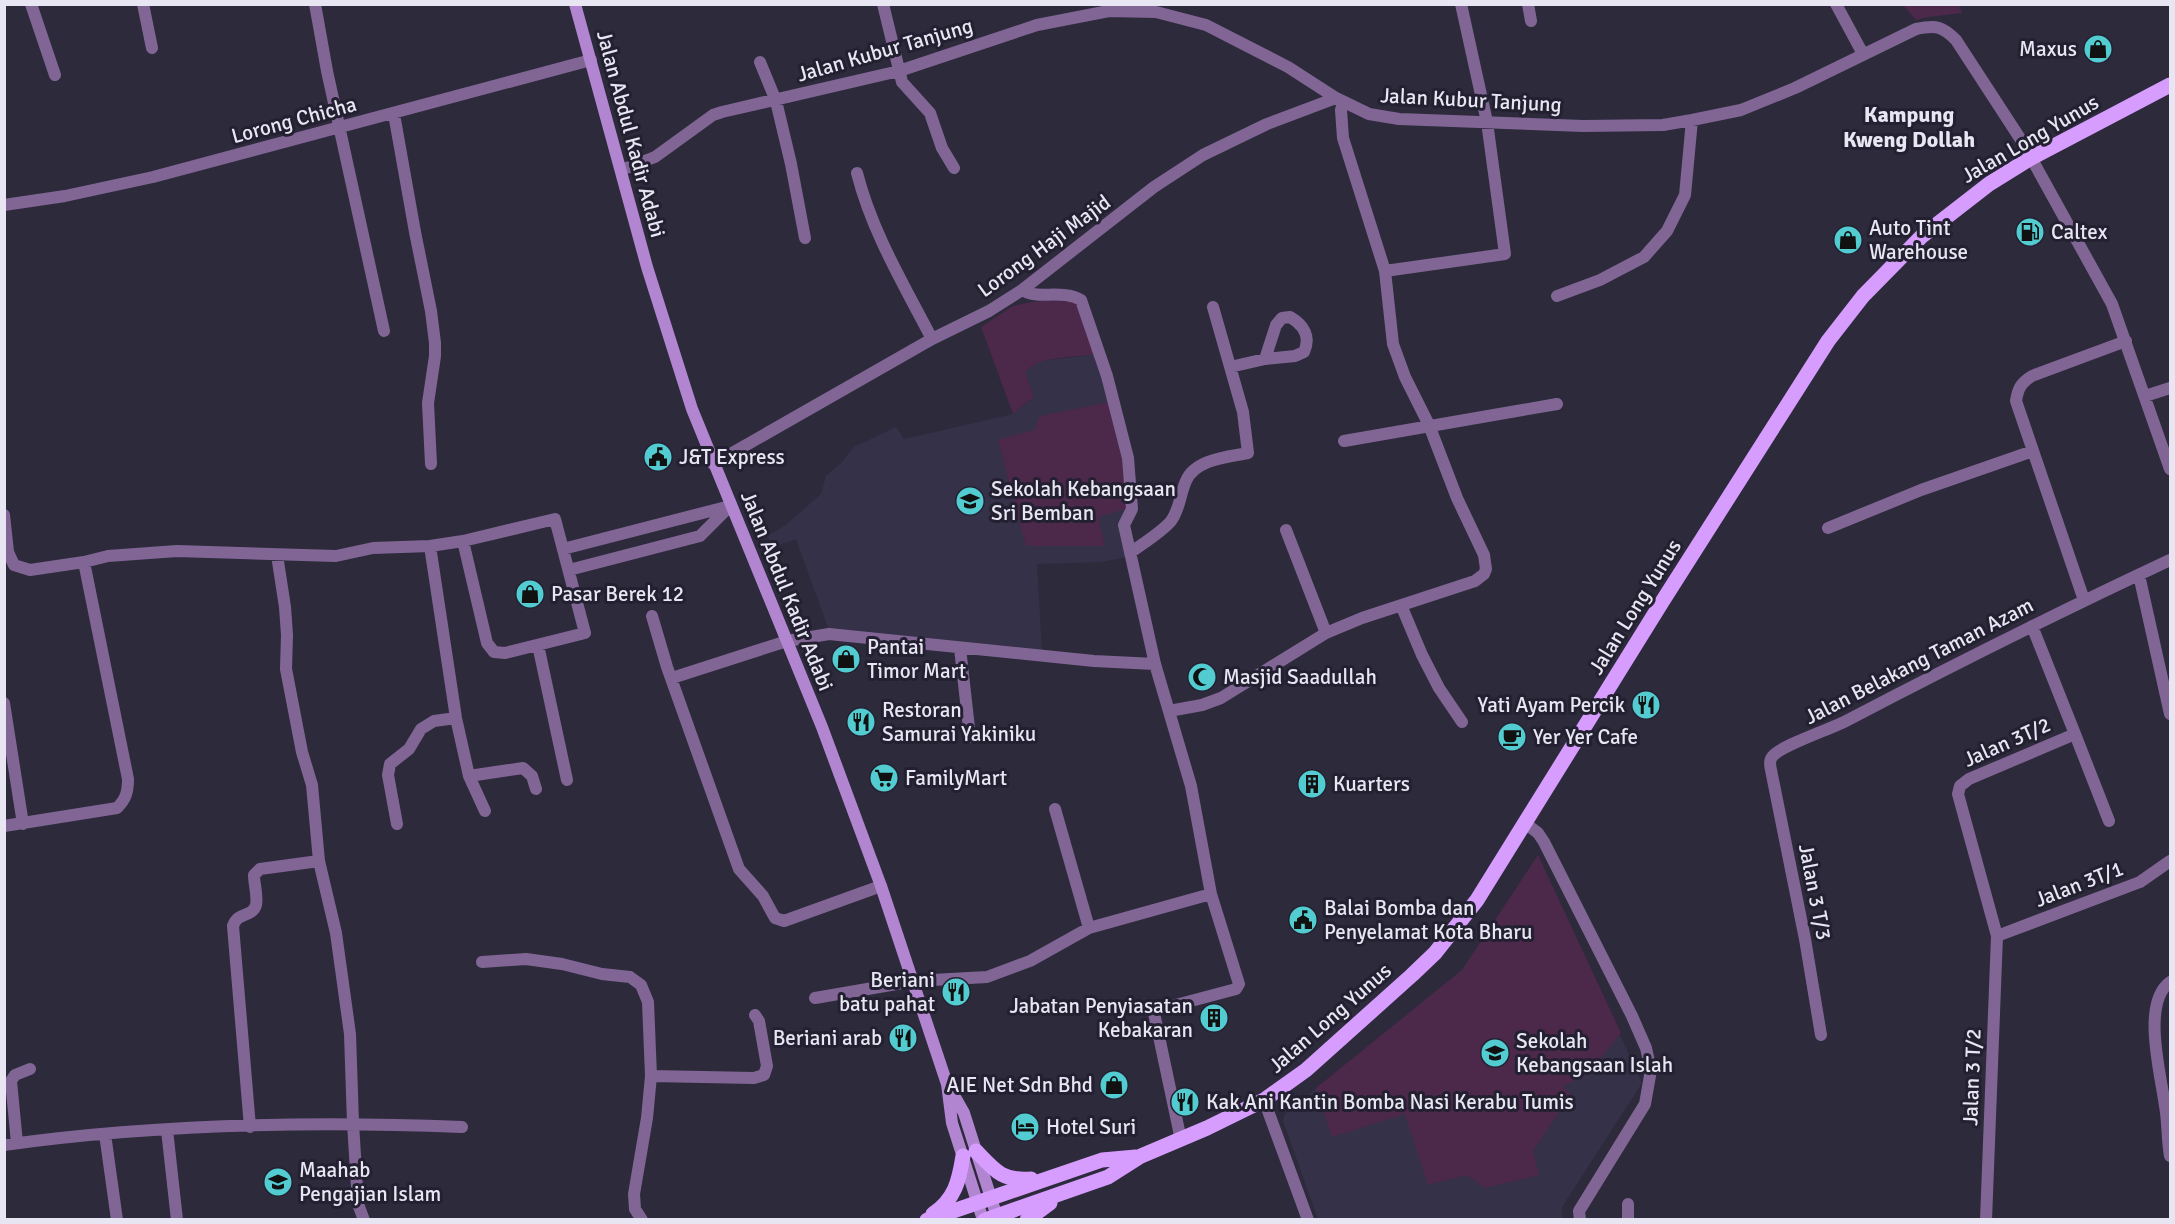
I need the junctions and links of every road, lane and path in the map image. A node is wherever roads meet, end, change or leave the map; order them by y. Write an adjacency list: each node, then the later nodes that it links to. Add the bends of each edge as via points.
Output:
1 (31, 4): 16 (street)
2 (143, 4): 11 (street)
3 (315, 4): 23 (street)
4 (575, 4): 13 (main road, Jalan Abdul Kadir Adabi)
5 (883, 4): 15 (street)
6 (1461, 4): 22 (street)
7 (1528, 4): 10 (street)
8 (1836, 4): 12 (street)
9 (1108, 8): 15 (street, Jalan Kubur Tanjung, via 1037,25); 18 (street, Jalan Kubur Tanjung, via 1156,12 1206,25 1288,67)
10 (1531, 21)
11 (152, 48)
12 (1863, 54): 21 (street, Jalan Kubur Tanjung, via 1740,110); 24 (street, Jalan Kubur Tanjung, via 1916,29 1946,29)
13 (591, 60): 20 (street, Lorong Chicha); 26 (main road, Jalan Abdul Kadir Adabi)
14 (760, 63): 19 (street)
15 (899, 71): 19 (street, Jalan Kubur Tanjung); 25 (street, via 904,87 933,119 942,148)
16 (55, 75)
17 (2170, 85): 24 (main road, Jalan Long Yunus)
18 (1340, 100): 22 (street, Jalan Kubur Tanjung, via 1369,114 1399,119); 30 (street, via 1343,138); 31 (street, Lorong Haji Majid, via 1267,124 1203,155 1154,187)
19 (776, 101): 26 (street, Jalan Kubur Tanjung, via 713,115 655,157); 29 (street)
20 (394, 114): 23 (street, Lorong Chicha); 45 (street, via 435,343 428,403)
21 (1692, 120): 22 (street, Jalan Kubur Tanjung, via 1583,126); 32 (street, via 1685,195 1667,231 1644,257)
22 (1487, 122): 30 (street, via 1505,254)
23 (340, 128): 28 (street, Lorong Chicha, via 153,177); 34 (street)
24 (2031, 158): 36 (street, via 2112,304); 85 (main road, Jalan Long Yunus, via 1966,200 1922,236 1863,296 1828,341)
25 (954, 168)
26 (621, 170): 46 (main road, Jalan Abdul Kadir Adabi, via 669,342)
27 (857, 173): 35 (street, via 867,209 885,249)
28 (4, 205)
29 (805, 238)
30 (1385, 272): 42 (street, via 1393,344)
31 (1022, 290): 35 (street, Lorong Haji Majid, via 984,315); 55 (street, via 1030,294 1057,293 1084,303 1128,458 1132,506 1124,525)
32 (1557, 296)
33 (1213, 307): 38 (street)
34 (384, 331)
35 (932, 339): 46 (street, Lorong Haji Majid)
36 (2126, 341): 40 (street); 44 (street, via 2023,382 2016,401)
37 (1265, 359): 38 (street)
38 (1230, 367): 55 (street, via 1243,412 1248,453 1193,471 1170,522)
39 (2170, 388): 40 (street)
40 (2145, 396): 47 (street)
41 (1557, 404): 42 (street)
42 (1429, 425): 43 (street); 62 (street, via 1486,568 1475,581)
43 (1344, 441)
44 (2033, 451): 50 (street); 61 (street)
45 (431, 464)
46 (713, 464): 48 (main road, Jalan Abdul Kadir Adabi)
47 (2170, 469)
48 (731, 505): 54 (street); 59 (street, via 700,536); 66 (main road, Jalan Abdul Kadir Adabi)
49 (4, 514): 58 (street, via 8,552 14,565 30,570)
50 (1828, 528)
51 (1286, 530): 65 (street)
52 (463, 541): 53 (street); 54 (street, via 555,519); 67 (street, via 490,648 505,653)
53 (430, 546): 56 (street, via 373,548 336,556); 74 (street)
54 (563, 549): 59 (street)
55 (1130, 553): 69 (street)
56 (277, 555): 58 (street, via 177,551 108,556); 89 (street, via 286,616 286,669 312,785)
57 (2170, 560): 60 (street, Jalan Belakang Taman Azam)
58 (84, 562): 86 (street, via 128,790 117,808)
59 (569, 570): 67 (street, via 585,633)
60 (2139, 575): 61 (street, Jalan Belakang Taman Azam); 73 (street)
61 (2084, 600): 64 (street, Jalan Belakang Taman Azam)
62 (1401, 605): 65 (street); 75 (street, via 1438,688)
63 (652, 616): 70 (street)
64 (2032, 626): 76 (street, Jalan 3T/2); 78 (street, Jalan Belakang Taman Azam)
65 (1326, 633): 72 (street, via 1221,698)
66 (788, 641): 68 (street, via 829,634); 70 (street); 91 (main road, Jalan Abdul Kadir Adabi)
67 (538, 645): 80 (street)
68 (960, 648): 69 (street); 77 (street)
69 (1155, 664): 72 (street)
70 (672, 678): 91 (street, via 739,869 763,896 775,918 784,921)
71 (4, 703): 86 (street)
72 (1169, 711): 92 (street, via 1191,786)
73 (2170, 714)
74 (456, 718): 79 (street); 87 (street, via 434,721 421,729 409,749 390,764 388,775)
75 (1462, 723)
76 (2075, 734): 84 (street); 94 (street, Jalan 3T/2, via 1960,786 1959,800)
77 (970, 737)
78 (1772, 757): 100 (street, Jalan 3 T/3, via 1771,770 1806,939)
79 (469, 776): 81 (street, via 523,768 532,776); 83 (street)
80 (567, 780)
81 (536, 789)
82 (1055, 809): 93 (street)
83 (485, 811)
84 (2109, 821)
85 (1525, 823): 103 (main road, Jalan Long Yunus, via 1477,900 1435,953 1306,1070); 126 (street, via 1544,842 1632,1016 1651,1070 1645,1104 1579,1211)
86 (23, 824): 88 (street)
87 (397, 824)
88 (4, 826)
89 (320, 861): 104 (street, via 336,933 350,1034); 105 (street, via 256,871 255,908 234,920 232,926)
90 (2170, 861): 94 (street, Jalan 3T/1, via 2140,882)
91 (881, 886): 96 (main road, Jalan Abdul Kadir Adabi)
92 (1211, 894): 93 (street); 109 (street, via 1239,986 1157,1010 1153,1016)
93 (1089, 928): 96 (street, via 1030,961 987,977)
94 (1997, 936): 128 (street, Jalan 3 T/2)
95 (482, 962): 102 (street, via 526,959 630,977 641,985 648,1002)
96 (914, 981): 98 (street); 111 (main road, Jalan Abdul Kadir Adabi, via 947,1084 952,1123)
97 (2170, 982): 113 (street, via 2156,1005 2157,1061)
98 (815, 998)
99 (755, 1015): 102 (street, via 767,1066 764,1075)
100 (1821, 1035)
101 (30, 1069): 110 (street, via 11,1081)
102 (651, 1076): 122 (street, via 634,1194 635,1209)
103 (1264, 1100): 109 (main road, Jalan Long Yunus); 125 (street)
104 (353, 1123): 105 (street); 106 (street); 121 (street, via 358,1204)
105 (250, 1127): 107 (street)
106 (462, 1127)
107 (167, 1130): 108 (street); 120 (street)
108 (105, 1134): 110 (street); 119 (street)
109 (1181, 1140): 112 (main road, Jalan Long Yunus)
110 (11, 1144)
111 (969, 1153): 114 (main road, via 1003,1177 1014,1180); 116 (main road, Jalan Abdul Kadir Adabi); 123 (main road, via 956,1190)
112 (1141, 1156): 114 (main road, Jalan Long Yunus, via 1102,1160); 115 (main road, Jalan Long Yunus, via 1108,1177)
113 (2170, 1156)
114 (1062, 1174): 116 (main road, Jalan Long Yunus)
115 (1067, 1191): 118 (main road, Jalan Long Yunus); 124 (main road)
116 (984, 1200): 118 (main road, Jalan Abdul Kadir Adabi); 123 (main road, Jalan Long Yunus)
117 (1628, 1204): 127 (street)
118 (991, 1218)
119 (117, 1220)
120 (177, 1220)
121 (364, 1220)
122 (642, 1220)
123 (927, 1220)
124 (1027, 1220)
125 (1308, 1220)
126 (1580, 1220)
127 (1628, 1220)
128 (1986, 1220)

